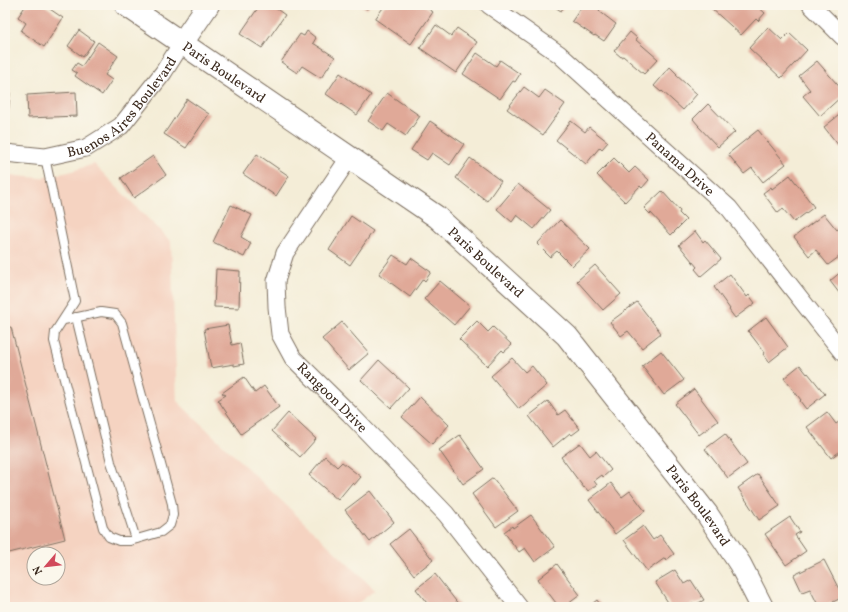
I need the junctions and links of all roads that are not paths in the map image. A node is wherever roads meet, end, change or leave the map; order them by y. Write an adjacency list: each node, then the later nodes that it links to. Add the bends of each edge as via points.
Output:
1 (126, 5): 6 (street, Paris Boulevard)
2 (208, 5): 6 (street, Buenos Aires Boulevard)
3 (488, 5): 12 (street, Panama Drive, via 559,54 730,208)
4 (811, 5): 5 (street)
5 (843, 38)
6 (182, 43): 8 (street, Buenos Aires Boulevard, via 163,73 121,126 86,148); 9 (street, Paris Boulevard)
7 (5, 153): 8 (street, Buenos Aires Boulevard)
8 (45, 157): 11 (lane, via 76,301)
9 (349, 158): 14 (street, Rangoon Drive, via 285,253 276,281 280,334 293,358 446,514); 15 (street, Paris Boulevard, via 437,216 567,336 707,514 740,564)
10 (76, 317): 11 (lane); 13 (lane, via 111,462); 13 (lane, via 101,312 115,314 122,323 172,504 173,516 170,525 161,532)
11 (64, 320): 13 (lane, via 55,332 54,341 102,528 109,537 119,541)
12 (843, 353)
13 (136, 539)
14 (519, 607)
15 (762, 607)

